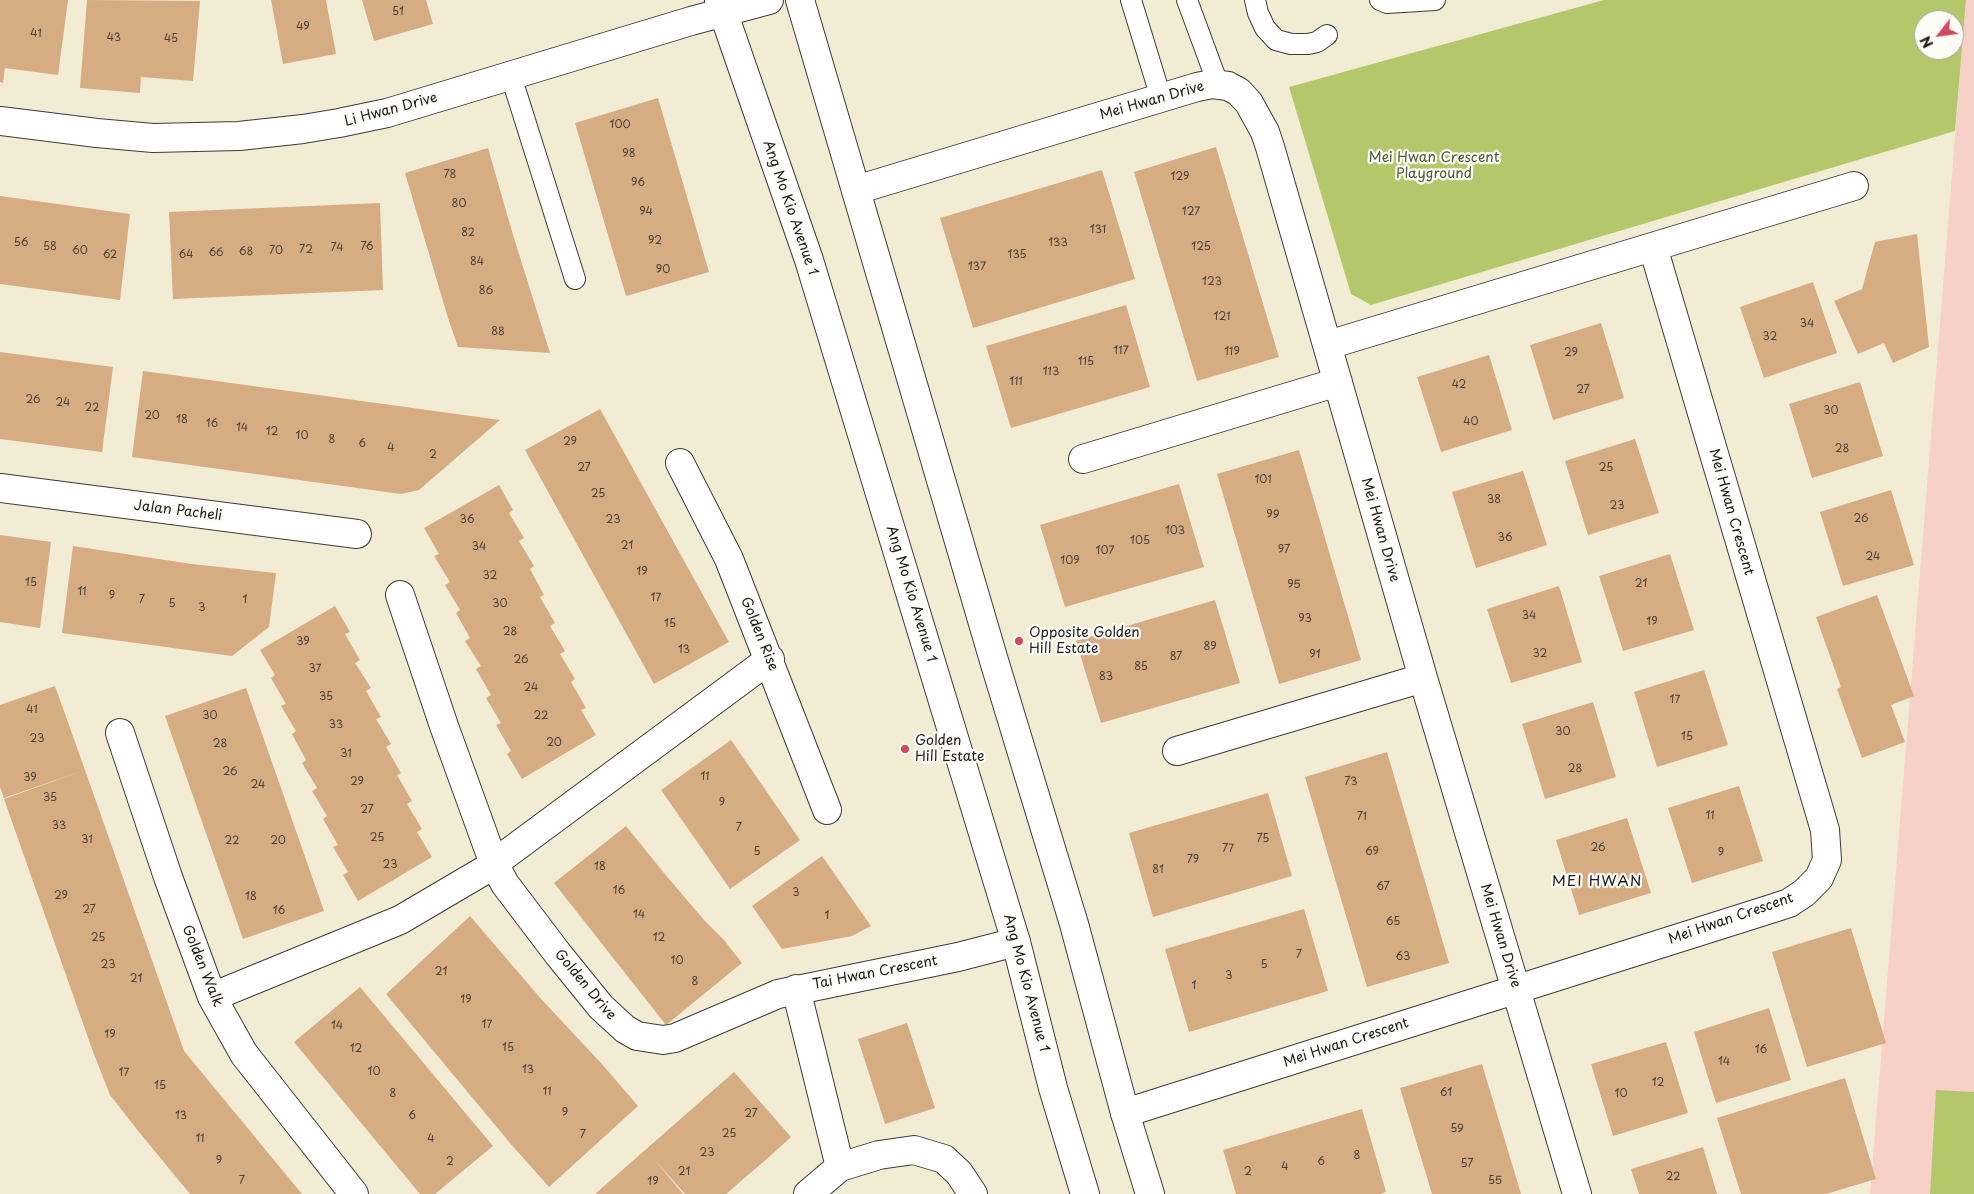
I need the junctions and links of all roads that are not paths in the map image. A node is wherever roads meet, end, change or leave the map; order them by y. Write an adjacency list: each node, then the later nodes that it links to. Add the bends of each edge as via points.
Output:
1 (769, 0): 8 (street, Li Hwan Drive)
2 (800, 0): 15 (street)
3 (1131, 0): 12 (lane)
4 (1187, 0): 11 (lane)
5 (1255, 0): 9 (lane, via 1265,28 1276,40 1308,44)
6 (1380, 0): 7 (lane, via 1387,3)
7 (1436, 0)
8 (721, 6): 10 (street, Li Hwan Drive); 31 (street, Ang Mo Kio Avenue 1, via 809,260)
9 (1326, 35)
10 (511, 76): 13 (street, Li Hwan Drive, via 387,113 270,134 153,138); 17 (lane)
11 (1218, 84): 12 (street, Mei Hwan Drive); 18 (street, Mei Hwan Drive, via 1239,92 1250,104 1265,132)
12 (1161, 98): 15 (street, Mei Hwan Drive)
13 (0, 121)
14 (1854, 186): 16 (street)
15 (856, 190): 35 (street, via 1074,924)
16 (1653, 246): 18 (street); 33 (street, Mei Hwan Crescent, via 1825,830 1827,860 1819,878 1789,902)
17 (576, 279)
18 (1328, 345): 19 (street, Mei Hwan Drive)
19 (1338, 382): 20 (street); 26 (street, Mei Hwan Drive)
20 (1083, 459)
21 (680, 463): 25 (street, Golden Rise, via 729,559)
22 (0, 488): 23 (street, Jalan Pacheli)
23 (357, 534)
24 (400, 595): 30 (street, Golden Drive)
25 (770, 659): 29 (street, Golden Rise); 30 (street)
26 (1423, 678): 28 (street); 33 (street, Mei Hwan Drive)
27 (120, 733): 34 (street, Golden Walk)
28 (1178, 751)
29 (827, 810)
30 (494, 864): 32 (street, Golden Drive, via 505,884 601,1007 637,1036 663,1040 675,1038); 34 (street, via 400,920)
31 (1016, 942): 32 (street, Tai Hwan Crescent, via 958,957); 40 (street, Ang Mo Kio Avenue 1)
32 (796, 989): 36 (street, Tai Hwan Crescent)
33 (1516, 989): 35 (street, Mei Hwan Crescent); 42 (street, Mei Hwan Drive)
34 (212, 997): 37 (street, Golden Walk, via 244,1054)
35 (1125, 1113): 41 (street)
36 (840, 1167): 38 (street); 39 (street, via 878,1155 914,1150 944,1159 959,1173)
37 (354, 1194)
38 (808, 1194)
39 (973, 1194)
40 (1085, 1194)
41 (1150, 1194)
42 (1577, 1194)

